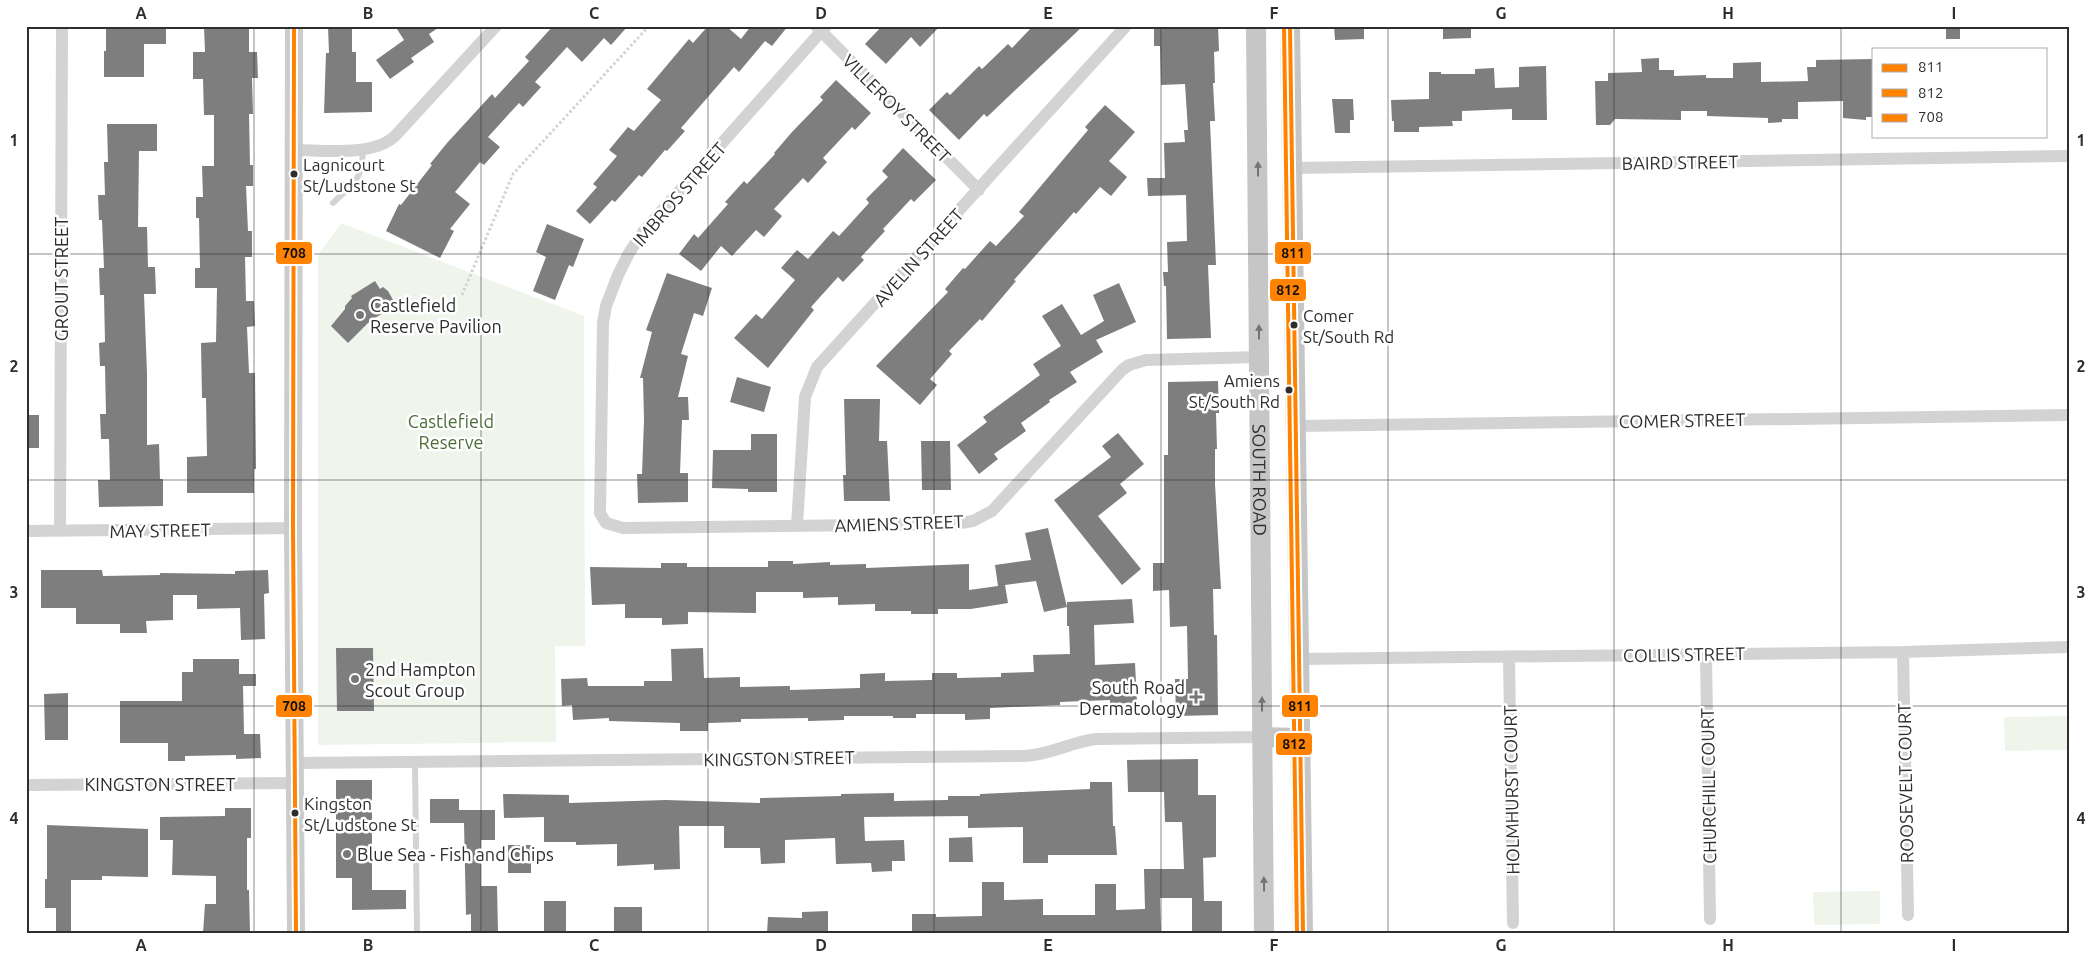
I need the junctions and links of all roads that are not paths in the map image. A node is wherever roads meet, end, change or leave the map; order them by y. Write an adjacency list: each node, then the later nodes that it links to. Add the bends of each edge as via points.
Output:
1 (62, 26): 21 (street, GROUT STREET)
2 (294, 26): 8 (street)
3 (496, 26): 9 (street, via 391,140)
4 (1126, 26): 12 (street, AVELIN STREET)
5 (1256, 26): 14 (main road, SOUTH ROAD, one-way to 5)
6 (1290, 26): 11 (main road, SOUTH ROAD)
7 (821, 28): 12 (street, VILLEROY STREET); 17 (street, IMBROS STREET, via 643,232 618,275 606,306 601,336)
8 (294, 150): 9 (street); 19 (street)
9 (363, 150): 13 (lane, via 360,175)
10 (2069, 156): 11 (street, BAIRD STREET)
11 (1292, 168): 16 (main road, SOUTH ROAD)
12 (978, 190): 18 (street, AVELIN STREET, via 817,367 805,397)
13 (333, 202)
14 (1259, 357): 18 (street, AMIENS STREET, via 1146,360 1129,365 992,511 982,517 954,524); 27 (main road, SOUTH ROAD, one-way to 14)
15 (2069, 415): 16 (street, COMER STREET)
16 (1296, 426): 26 (main road, SOUTH ROAD)
17 (600, 513): 18 (street, AMIENS STREET, via 606,523 623,528)
18 (798, 525)
19 (293, 528): 21 (street, MAY STREET); 30 (street)
20 (26, 531): 21 (street, MAY STREET)
21 (60, 531)
22 (2069, 647): 23 (street, COLLIS STREET)
23 (1903, 652): 24 (street, COLLIS STREET); 33 (street, ROOSEVELT COURT)
24 (1706, 654): 25 (street, COLLIS STREET); 34 (street, CHURCHILL COURT)
25 (1509, 657): 26 (street, COLLIS STREET); 35 (street, HOLMHURST COURT)
26 (1299, 659): 28 (main road, SOUTH ROAD)
27 (1262, 737): 28 (main road); 29 (street, KINGSTON STREET, via 1096,739 1077,742 1048,754 1024,756); 38 (main road, SOUTH ROAD, one-way to 27)
28 (1300, 738): 39 (main road, SOUTH ROAD)
29 (415, 762): 30 (street, KINGSTON STREET); 37 (lane)
30 (294, 763): 31 (street)
31 (294, 783): 32 (street, KINGSTON STREET); 36 (street)
32 (26, 785)
33 (1908, 915)
34 (1710, 919)
35 (1513, 923)
36 (296, 933)
37 (417, 933)
38 (1264, 933)
39 (1303, 933)

